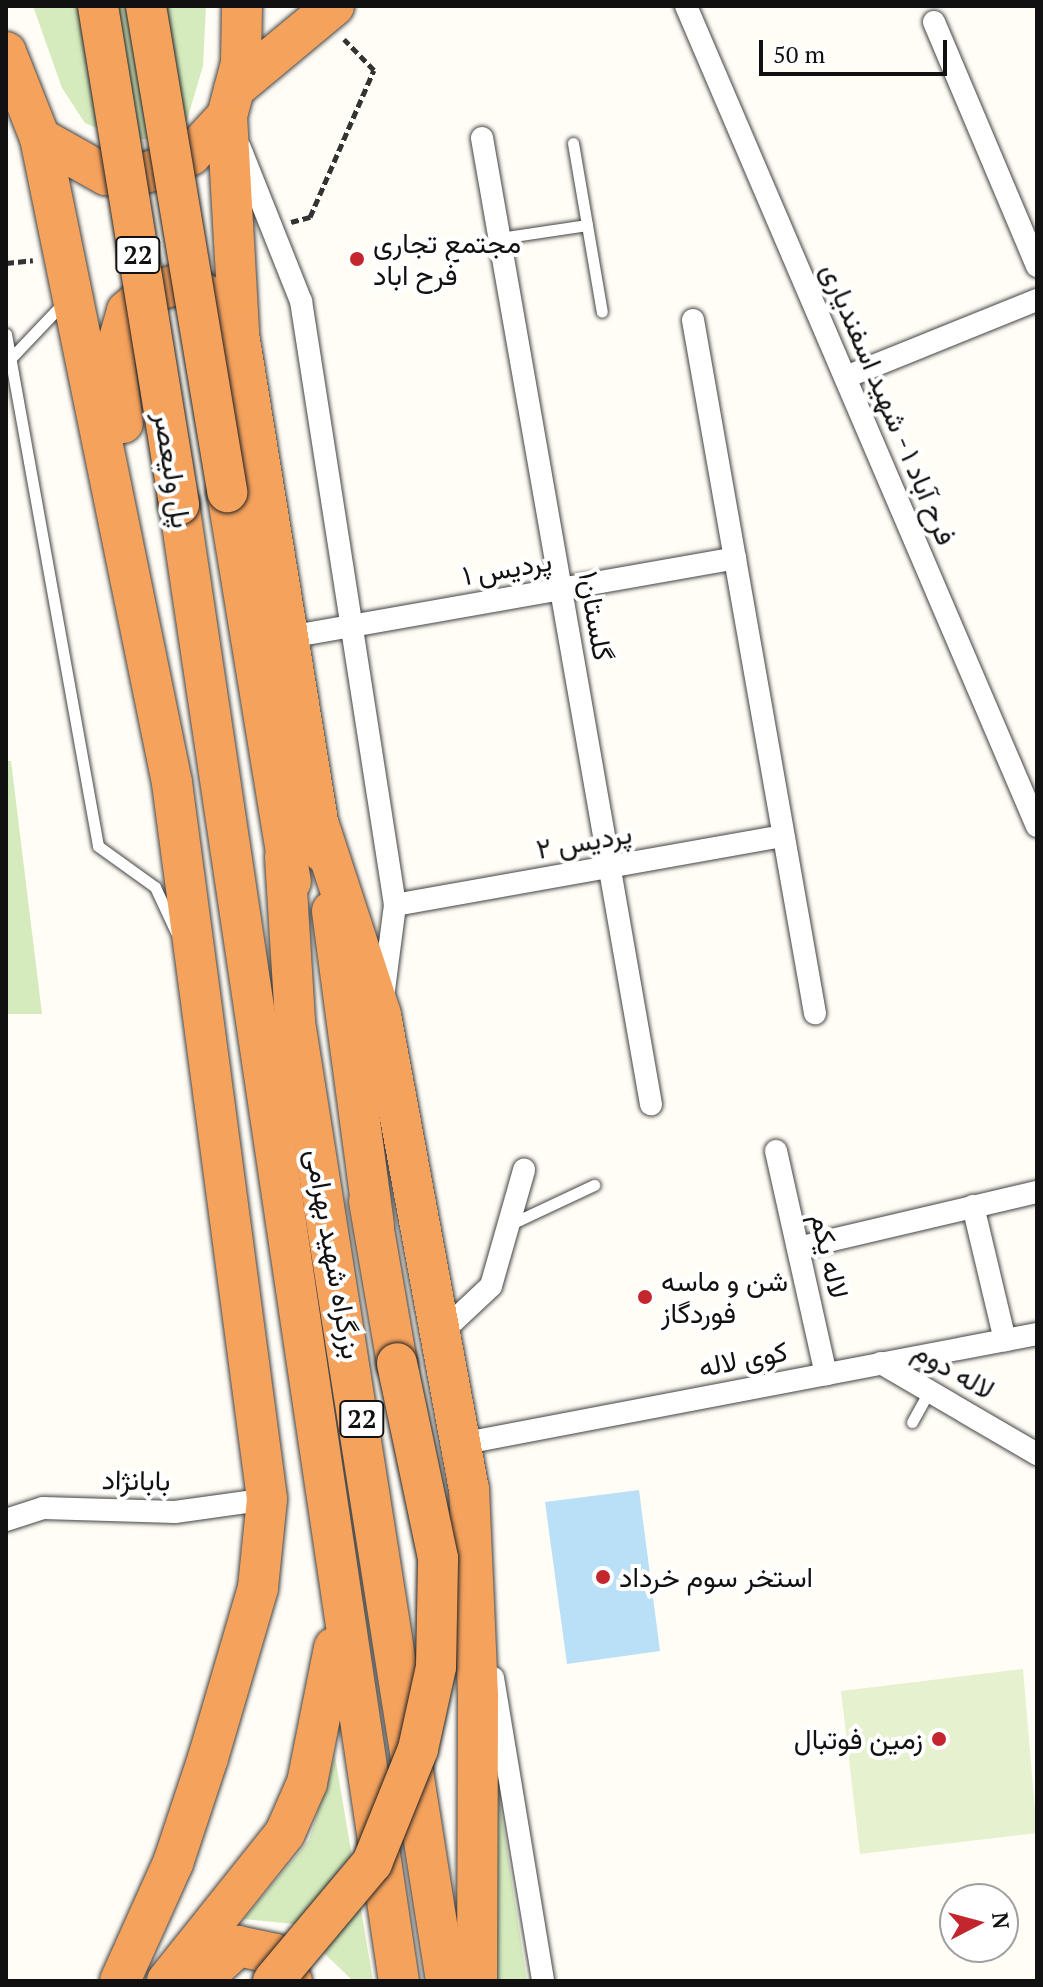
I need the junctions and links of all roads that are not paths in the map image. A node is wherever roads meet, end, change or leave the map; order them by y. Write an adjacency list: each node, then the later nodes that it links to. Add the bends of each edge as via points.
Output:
1 (98, 6): 35 (highway, پل ولیعصر / 22, bridge)
2 (146, 6): 32 (highway, پل ولیعصر / 22, bridge)
3 (242, 6): 8 (highway)
4 (334, 6): 8 (highway)
5 (686, 6): 22 (street, فرح آباد ۱ - شهید اسفندیاری)
6 (934, 22): 14 (street)
7 (6, 52): 9 (highway)
8 (230, 102): 9 (highway, via 191,155 148,172 106,175); 20 (highway); 25 (street, via 301,301)
9 (40, 138): 15 (highway)
10 (482, 138): 13 (street, گلستان۱)
11 (573, 143): 12 (lane)
12 (587, 225): 13 (lane); 17 (lane)
13 (500, 238): 24 (street, گلستان۱)
14 (1037, 266)
15 (71, 294): 21 (lane); 27 (highway)
16 (1037, 300): 22 (street)
17 (602, 312)
18 (693, 320): 23 (street)
19 (6, 334): 21 (lane)
20 (239, 334): 26 (highway); 27 (highway, via 211,296 173,286 148,293 127,311 114,356)
21 (11, 358): 36 (lane, via 98,846 155,887)
22 (846, 377): 28 (street, فرح آباد ۱ - شهید اسفندیاری)
23 (735, 558): 24 (street, پردیس ۱); 31 (street)
24 (561, 589): 25 (street, پردیس ۱); 33 (street, گلستان۱)
25 (351, 625): 26 (street, پردیس ۱); 34 (street)
26 (289, 637): 29 (highway)
27 (172, 783): 36 (highway)
28 (1031, 799): 30 (street, فرح آباد ۱ - شهید اسفندیاری)
29 (319, 825): 38 (highway); 46 (highway)
30 (1037, 826)
31 (783, 836): 33 (street, پردیس ۲); 37 (street)
32 (285, 857): 46 (highway); 68 (highway, بزرگراه شهید بهرامی / 22, via 295,1022)
33 (610, 867): 34 (street, پردیس ۲); 39 (street, گلستان۱)
34 (395, 905): 38 (street)
35 (247, 935): 53 (highway, بزرگراه شهید بهرامی / 22)
36 (206, 995): 53 (highway); 58 (highway)
37 (815, 1013)
38 (381, 1015): 48 (highway)
39 (651, 1104)
40 (776, 1151): 47 (street, لاله یکم)
41 (524, 1170): 45 (street)
42 (594, 1185): 45 (lane)
43 (1037, 1192): 44 (street)
44 (973, 1206): 47 (street); 50 (street)
45 (509, 1224): 48 (street, via 491,1286)
46 (374, 1225): 65 (highway, bridge, via 438,1558 436,1667 418,1749 372,1863)
47 (798, 1248): 52 (street, لاله یکم)
48 (442, 1332): 56 (highway)
49 (1037, 1334): 50 (street, کوی لاله)
50 (1005, 1340): 51 (street, کوی لاله)
51 (881, 1363): 52 (street, کوی لاله); 54 (street, لاله دوم)
52 (826, 1374): 56 (street, کوی لاله)
53 (311, 1383): 61 (highway, بزرگراه شهید بهرامی / 22)
54 (931, 1390): 55 (lane); 57 (street, لاله دوم)
55 (912, 1422)
56 (460, 1444): 60 (highway)
57 (1037, 1454)
58 (267, 1499): 59 (street, بابانژاد, via 175,1512 43,1508); 62 (highway, via 258,1588 208,1758 173,1863)
59 (6, 1520)
60 (475, 1566): 69 (highway); 70 (street)
61 (340, 1576): 63 (highway, via 332,1675 307,1783 285,1833); 67 (highway, بزرگراه شهید بهرامی / 22)
62 (120, 1981)
63 (167, 1981)
64 (200, 1981): 66 (highway, via 238,1946 275,1954)
65 (273, 1981)
66 (292, 1981)
67 (399, 1981)
68 (446, 1981)
69 (477, 1981)
70 (543, 1981)

